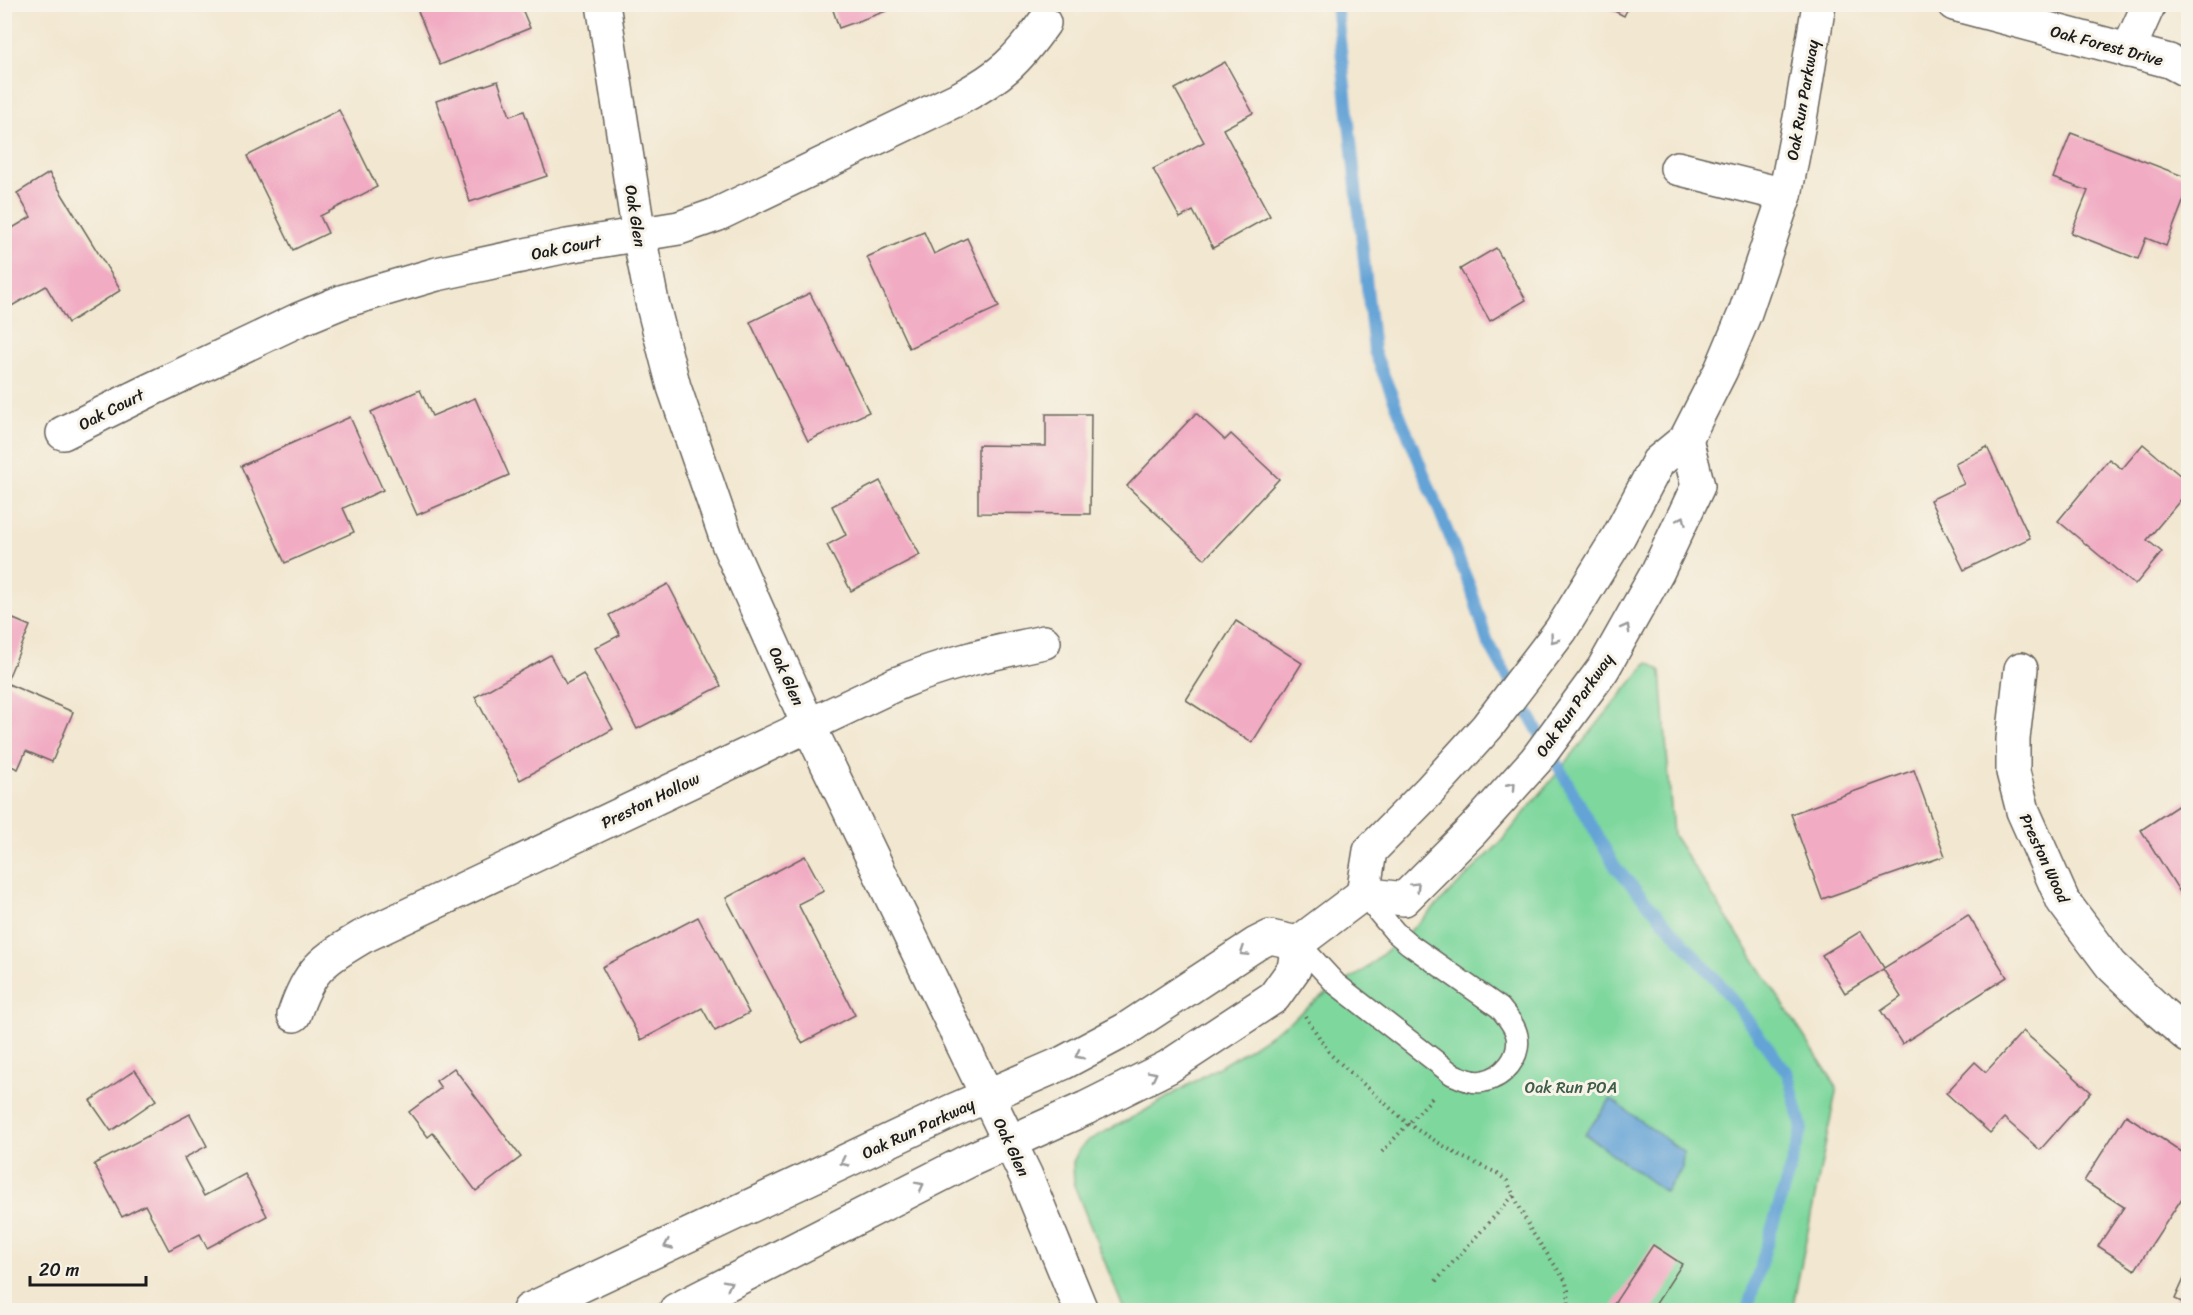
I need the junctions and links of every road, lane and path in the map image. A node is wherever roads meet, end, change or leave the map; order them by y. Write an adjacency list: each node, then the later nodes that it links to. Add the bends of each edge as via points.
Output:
1 (603, 4): 10 (street, Oak Glen)
2 (1819, 4): 9 (street, Oak Run Parkway)
3 (1954, 4): 6 (street, Oak Forest Drive)
4 (2149, 4): 6 (street)
5 (1044, 23): 10 (street, Oak Court, via 1011,65 960,98 716,215 679,228)
6 (2128, 51): 7 (street, Oak Forest Drive, via 2169,61)
7 (2188, 71)
8 (1677, 168): 9 (street)
9 (1785, 195): 12 (street, Oak Run Parkway, via 1745,313)
10 (639, 235): 11 (street, Oak Court, via 437,274 344,302 287,325); 15 (street, Oak Glen, via 652,302 701,469 729,546)
11 (63, 433)
12 (1686, 440): 16 (street, Oak Run Parkway, one-way to 16, via 1658,462 1619,537 1561,630 1487,727 1370,850); 16 (street, Oak Run Parkway, one-way to 12, via 1404,899 1536,760 1603,669 1657,573 1698,486)
13 (1044, 642): 15 (street, Preston Hollow, via 937,667)
14 (2021, 669): 20 (street, Preston Wood, via 2013,772 2023,811 2063,901 2111,965)
15 (808, 724): 18 (street, Preston Hollow, via 362,937 315,970); 22 (street, Oak Glen)
16 (1363, 894): 17 (street); 17 (lane, via 1395,932 1500,1008 1510,1021 1517,1035 1517,1051 1498,1076 1483,1082 1467,1081 1452,1074 1336,984)
17 (1298, 943): 22 (street, Oak Run Parkway, one-way to 22, via 1270,937 1125,1030 1063,1064); 24 (street, one-way to 17, via 1168,1067 1274,997 1294,969)
18 (294, 1015)
19 (1305, 1016): 23 (path, via 1331,1055)
20 (2188, 1036)
21 (1438, 1092): 23 (path)
22 (988, 1096): 24 (street, Oak Glen); 28 (street, Oak Run Parkway, one-way to 28)
23 (1408, 1124): 25 (path); 26 (path, via 1497,1173 1507,1181)
24 (1010, 1142): 29 (street, one-way to 24); 30 (street, Oak Glen)
25 (1382, 1152)
26 (1514, 1195): 27 (path); 31 (path, via 1530,1229 1565,1280)
27 (1436, 1281)
28 (529, 1311)
29 (676, 1311)
30 (1082, 1311)
31 (1569, 1311)

